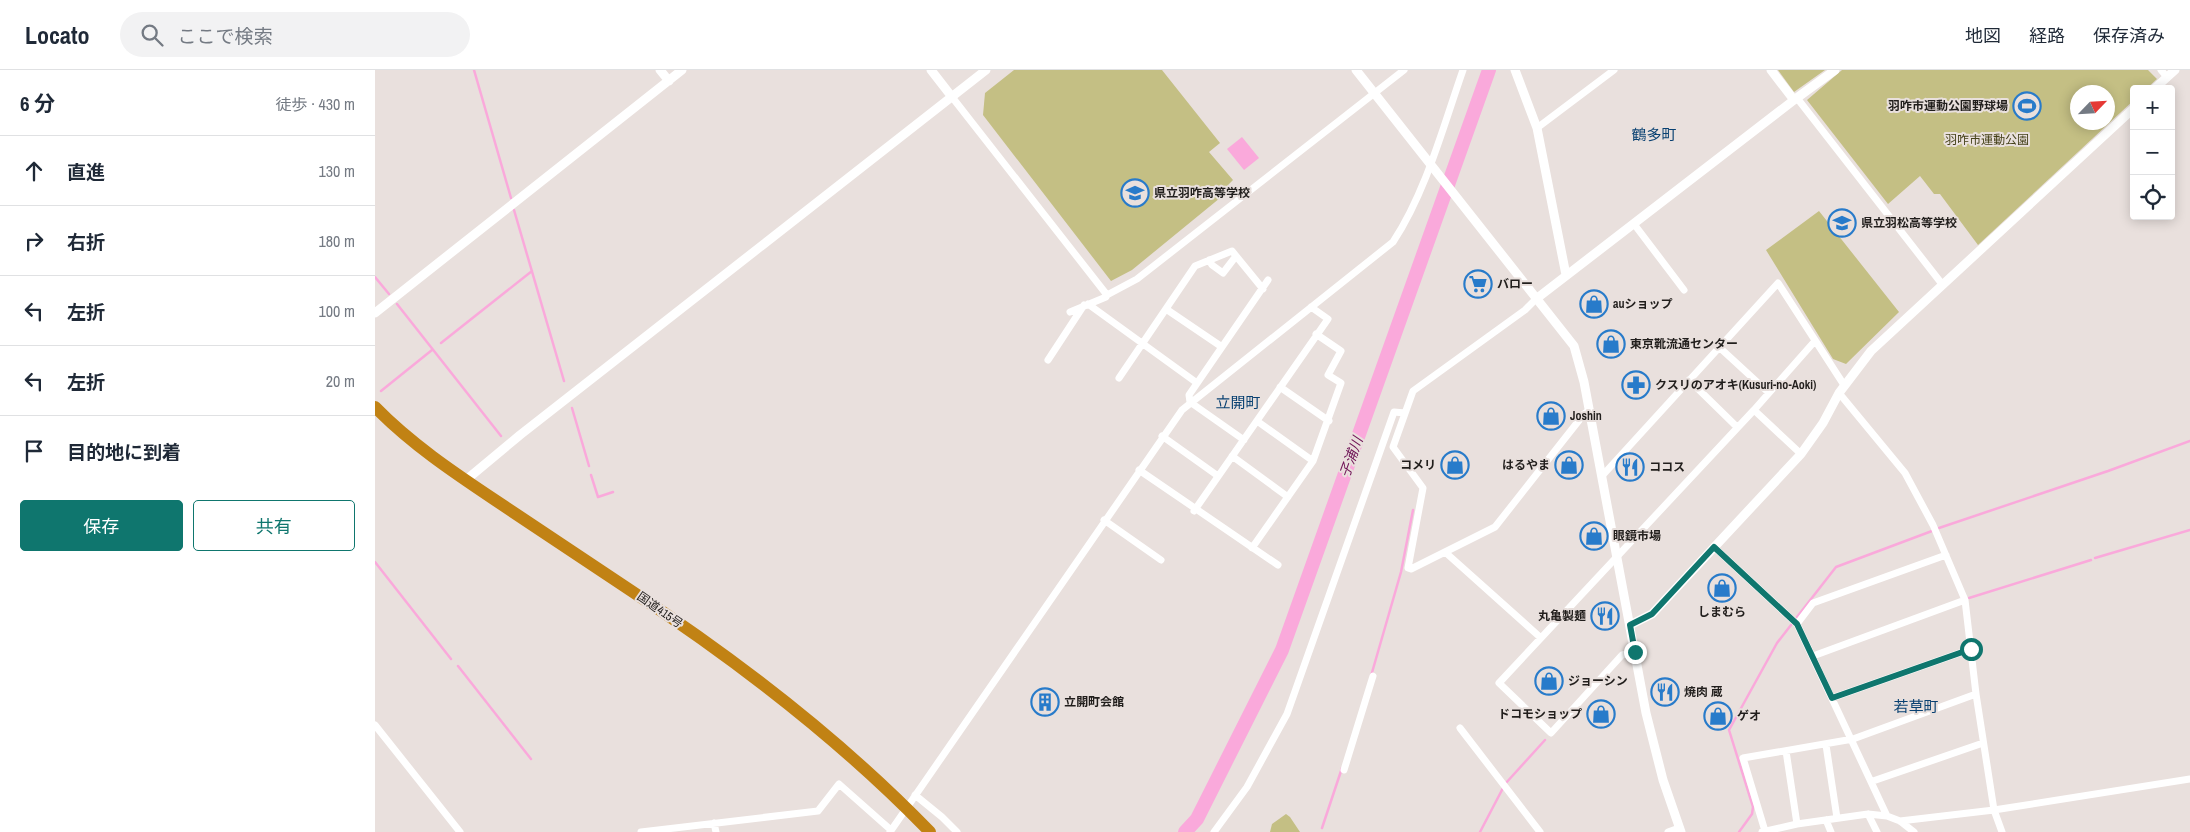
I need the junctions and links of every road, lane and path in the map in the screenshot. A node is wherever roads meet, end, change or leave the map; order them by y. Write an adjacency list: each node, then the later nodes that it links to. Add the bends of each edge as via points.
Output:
1 (660, 70): 14 (street)
2 (682, 70): 14 (street)
3 (931, 70): 17 (street)
4 (986, 70): 17 (street)
5 (1356, 70): 16 (street)
6 (1404, 70): 16 (street)
7 (1463, 70): 21 (street)
8 (1515, 70): 20 (street)
9 (1614, 70): 20 (street)
10 (1771, 70): 18 (street)
11 (1835, 70): 18 (street)
12 (2175, 70): 13 (street)
13 (2164, 74): 15 (street)
14 (669, 81): 36 (street)
15 (2157, 85)
16 (1375, 94): 21 (street); 30 (street, via 1137,279)
17 (952, 97): 30 (street); 65 (street)
18 (1796, 99): 22 (street); 27 (street)
19 (2130, 112): 27 (street)
20 (1537, 128): 25 (street)
21 (1433, 167): 31 (street); 33 (street, via 1393,242)
22 (1634, 224): 25 (street); 29 (street)
23 (1236, 256): 24 (street, via 1232,250); 24 (street, via 1223,273 1211,266); 28 (street)
24 (1209, 260): 34 (street, via 1195,266)
25 (1566, 275): 31 (street)
26 (1269, 280): 28 (street)
27 (1943, 284): 47 (street, via 1871,351)
28 (1263, 289): 40 (street)
29 (1684, 290)
30 (1107, 295): 32 (street)
31 (1536, 299): 51 (street, via 1574,346); 53 (street, via 1419,385 1413,391)
32 (1086, 305): 35 (street); 39 (street); 42 (street)
33 (1311, 307): 37 (street, via 1328,319); 49 (street)
34 (1166, 309): 39 (street); 40 (street)
35 (1070, 312)
36 (375, 313)
37 (1316, 334): 46 (street); 55 (street, via 1341,351 1328,375 1341,383)
38 (1814, 342): 41 (street, via 1778,283); 47 (street); 48 (street)
39 (1142, 343): 43 (street); 45 (street)
40 (1222, 347): 45 (street)
41 (1719, 347): 44 (street); 48 (street)
42 (1048, 360)
43 (1119, 378)
44 (1689, 380): 56 (street); 64 (street)
45 (1197, 383): 49 (street, via 1189,395)
46 (1280, 387): 54 (street); 55 (street)
47 (1841, 389): 59 (street); 72 (street, via 1905,473)
48 (1769, 393): 52 (street)
49 (1190, 402): 57 (street); 58 (street)
50 (375, 407): 65 (highway, 国道415号, via 393,426)
51 (1590, 410): 64 (street); 71 (street, via 1495,527)
52 (1754, 410): 56 (street); 59 (street)
53 (1405, 413): 71 (street, via 1393,447 1423,488 1408,568); 112 (street, via 1394,412 1287,714 1247,787)
54 (1257, 421): 58 (street); 61 (street)
55 (1329, 421): 61 (street)
56 (1737, 427): 73 (street)
57 (1162, 436): 62 (street); 63 (street)
58 (1244, 440): 60 (street)
59 (1801, 454): 69 (street)
60 (1233, 456): 63 (street); 66 (street)
61 (1313, 461): 66 (street)
62 (1139, 470): 67 (street); 68 (street)
63 (1218, 476): 67 (street)
64 (1602, 476): 73 (street)
65 (466, 480): 96 (highway, 国道415号, via 656,607 770,690 824,732)
66 (1288, 497): 70 (street)
67 (1195, 510): 70 (street)
68 (1104, 520): 74 (street); 95 (street)
69 (1714, 547): 77 (street); 78 (street, via 1652,614)
70 (1252, 548): 75 (street)
71 (1445, 552): 79 (street)
72 (1946, 556): 76 (street); 77 (street, via 1813,603)
73 (1617, 557): 78 (street); 79 (street)
74 (1161, 560)
75 (1278, 565)
76 (1965, 600): 80 (street); 82 (street)
77 (1797, 624): 82 (street)
78 (1630, 625): 81 (street)
79 (1541, 638): 81 (street, via 1499,683 1551,733 1622,655)
80 (1971, 649): 84 (street); 85 (street)
81 (1635, 652): 105 (street, via 1646,713)
82 (1813, 656): 85 (street)
83 (1373, 676): 92 (street)
84 (1976, 694): 88 (street); 89 (street)
85 (1832, 698): 88 (street)
86 (375, 725): 107 (street)
87 (1460, 728): 113 (street)
88 (1853, 739): 90 (street); 94 (street)
89 (1983, 743): 94 (street); 97 (street)
90 (1826, 745): 91 (street); 100 (street)
91 (1786, 751): 104 (street); 115 (street, via 1743,758)
92 (1344, 770)
93 (2190, 779): 97 (street)
94 (1873, 781): 99 (street)
95 (915, 795): 96 (street); 111 (street)
96 (906, 808): 106 (street); 110 (highway, 国道415号)
97 (1994, 810): 102 (street); 119 (street)
98 (1868, 814): 99 (street); 100 (street); 117 (street)
99 (1887, 816): 102 (street)
100 (1837, 818): 101 (street)
101 (1826, 820): 104 (street); 116 (street)
102 (1900, 821): 118 (street)
103 (714, 823): 106 (street, via 818,811 839,784); 108 (street); 109 (street)
104 (1797, 824): 115 (street)
105 (1680, 830): 114 (street)
106 (890, 831)
107 (460, 832)
108 (641, 832)
109 (716, 832)
110 (930, 832)
111 (957, 832)
112 (1214, 832)
113 (1540, 832)
114 (1668, 832)
115 (1764, 832)
116 (1831, 832)
117 (1877, 832)
118 (1914, 832)
119 (2002, 832)

